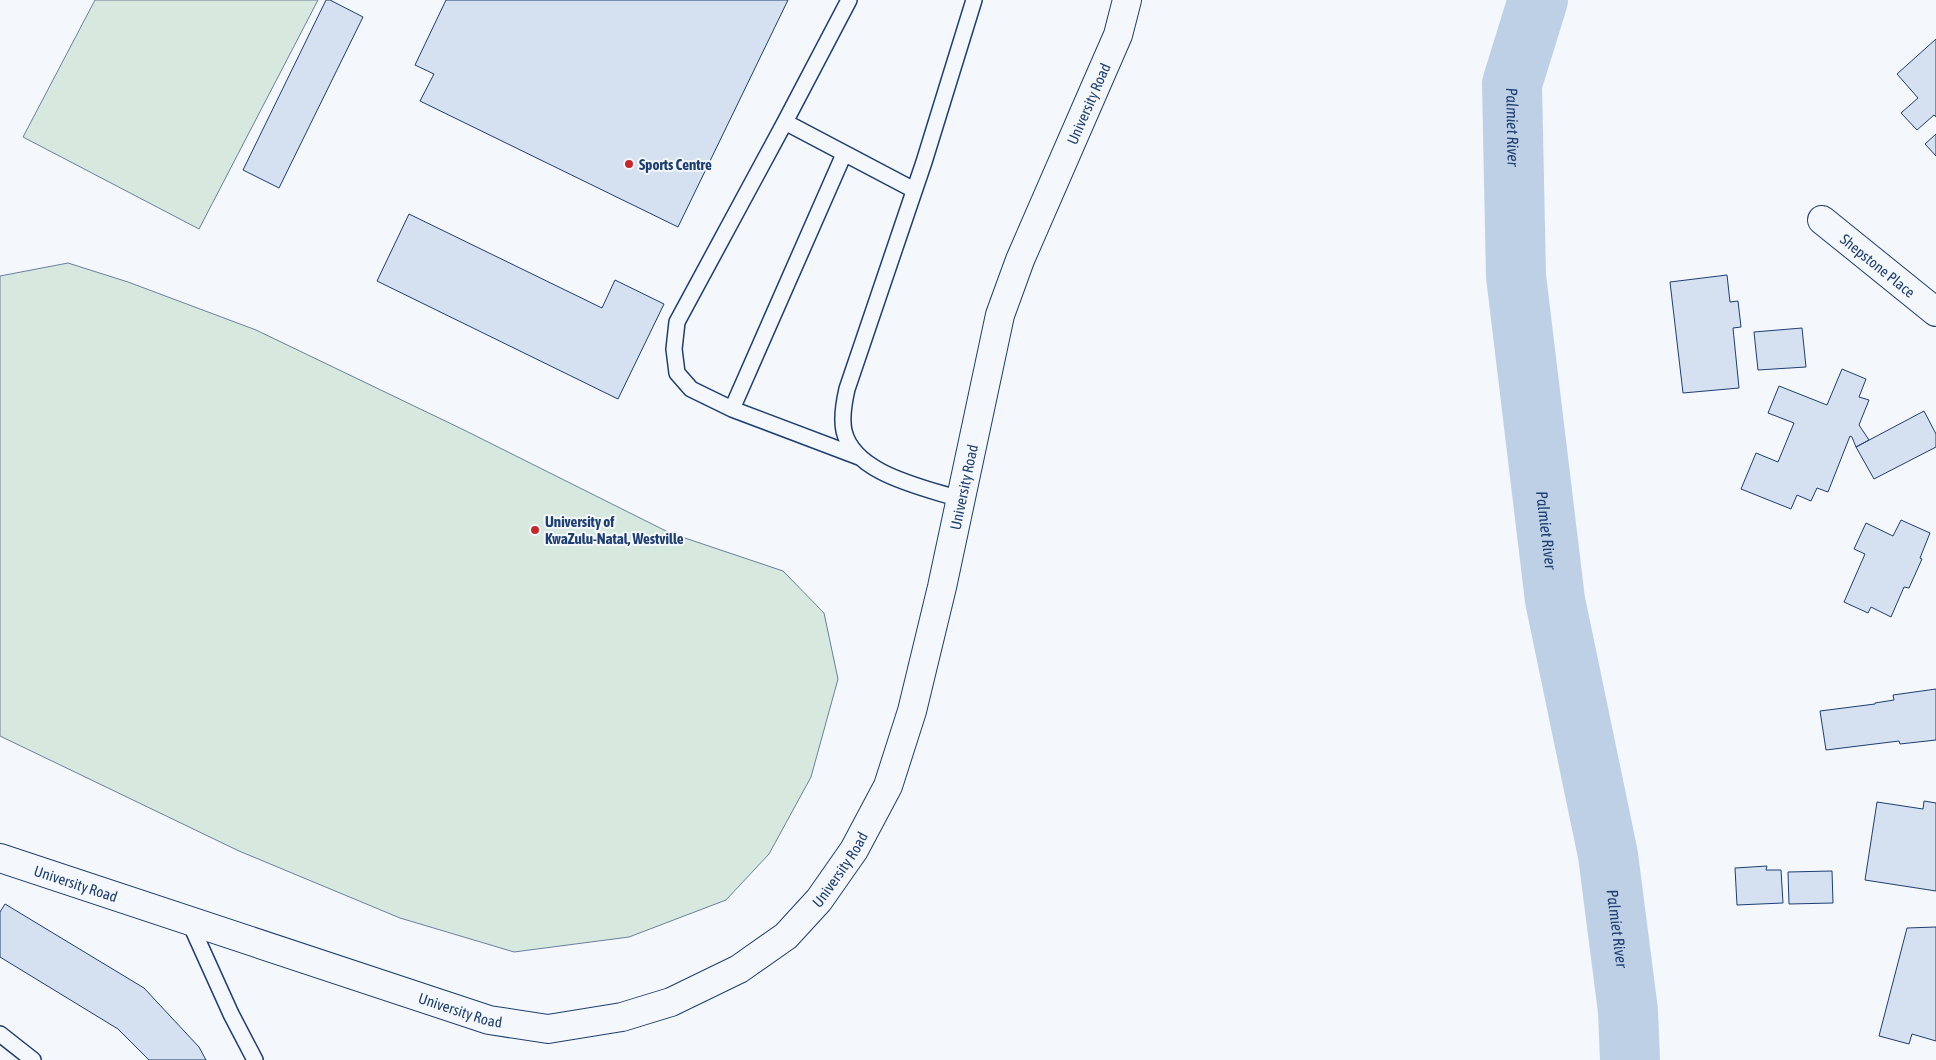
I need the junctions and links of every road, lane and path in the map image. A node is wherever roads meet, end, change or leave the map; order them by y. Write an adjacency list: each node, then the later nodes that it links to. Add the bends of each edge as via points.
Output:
1 (849, 0): 4 (lane)
2 (974, 0): 6 (lane)
3 (1127, 0): 11 (street, University Road, via 1118,35 1020,260 1000,315)
4 (785, 122): 5 (lane); 9 (lane, via 677,322 674,349 678,373 691,389)
5 (844, 154): 6 (lane); 9 (lane)
6 (914, 190): 10 (lane, via 846,388 844,430)
7 (1822, 220): 8 (street, Shepstone Place)
8 (1936, 312)
9 (732, 409): 10 (lane)
10 (859, 457): 11 (lane, via 880,472)
11 (960, 499): 13 (street, University Road, via 912,711 888,786 854,850 819,900 786,936 739,969 671,1002 622,1017 548,1029 489,1020)
12 (0, 858): 13 (street, University Road)
13 (189, 921): 16 (lane)
14 (0, 1034): 15 (lane)
15 (33, 1060)
16 (254, 1060)

